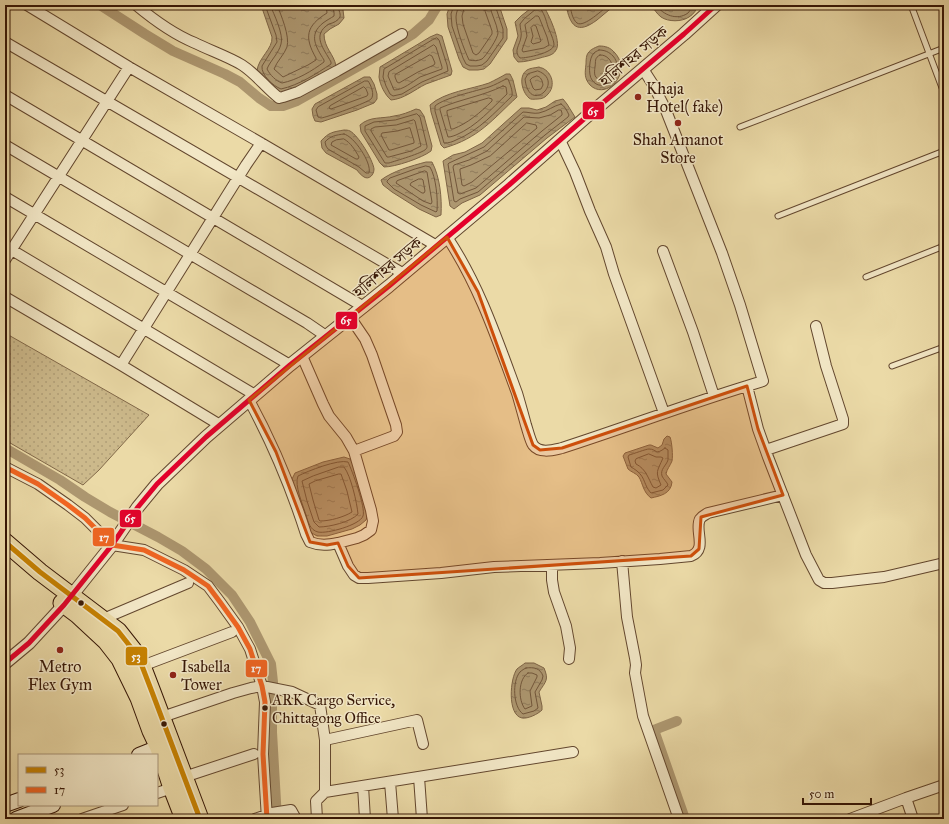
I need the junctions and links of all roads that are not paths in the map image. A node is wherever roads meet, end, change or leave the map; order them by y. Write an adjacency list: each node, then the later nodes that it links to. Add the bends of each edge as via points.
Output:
1 (27, 5): 9 (street)
2 (136, 5): 5 (street, via 179,36 241,64 279,98 298,92)
3 (716, 5): 10 (street, হালিশহর সড়ক)
4 (911, 5): 8 (lane)
5 (402, 34)
6 (5, 42): 13 (street)
7 (944, 48): 8 (lane)
8 (929, 54): 11 (lane); 14 (lane)
9 (129, 67): 13 (street); 17 (street)
10 (643, 69): 16 (street, হালিশহর সড়ক); 47 (street, via 665,108 740,305 763,381)
11 (944, 93)
12 (5, 95): 15 (street)
13 (107, 101): 15 (street); 21 (street)
14 (740, 127)
15 (82, 140): 20 (street); 25 (street)
16 (560, 140): 26 (street, হালিশহর সড়ক); 50 (street, via 606,247)
17 (261, 143): 21 (street); 27 (street)
18 (5, 145): 20 (street)
19 (944, 151): 24 (lane)
20 (59, 176): 23 (street); 31 (street)
21 (238, 178): 25 (street); 33 (street)
22 (5, 197): 23 (street)
23 (34, 214): 29 (street); 35 (street)
24 (778, 216)
25 (213, 218): 31 (street); 37 (street)
26 (448, 237): 27 (street, হালিশহর সড়ক); 50 (street, via 468,270 486,311 533,445 540,450 562,448)
27 (437, 246): 33 (street, হালিশহর সড়ক)
28 (944, 246): 34 (lane)
29 (8, 248): 32 (street); 40 (street)
30 (663, 251): 48 (street)
31 (191, 254): 35 (street); 41 (street)
32 (5, 260)
33 (404, 274): 37 (street, হালিশহর সড়ক)
34 (866, 277)
35 (167, 292): 40 (street); 45 (street)
36 (5, 296): 44 (street)
37 (364, 307): 38 (street, হালিশহর সড়ক)
38 (350, 317): 41 (street, হালিশহর সড়ক); 53 (street, via 372,355 397,432 394,436)
39 (816, 326): 52 (street, via 843,424)
40 (144, 329): 44 (street); 49 (street)
41 (326, 336): 43 (street, হালিশহর সড়ক)
42 (944, 347): 46 (lane)
43 (302, 356): 45 (street, হালিশহর সড়ক); 53 (street, via 329,416)
44 (121, 365): 51 (street)
45 (290, 365): 49 (street, হালিশহর সড়ক)
46 (892, 366)
47 (747, 386): 48 (street); 52 (street)
48 (714, 396): 50 (street)
49 (252, 397): 51 (street, হালিশহর সড়ক); 57 (street, via 310,542 316,545)
50 (664, 413)
51 (220, 425): 58 (street, হালিশহর সড়ক, via 157,484)
52 (766, 450): 55 (street)
53 (354, 451): 57 (street, via 373,521 370,530 364,535)
54 (5, 467): 58 (street, via 38,484 68,505)
55 (783, 495): 60 (street, via 708,513 699,522 699,549 696,554); 61 (street, via 814,572 824,583 884,577)
56 (5, 542): 64 (highway, via 40,572)
57 (338, 543): 62 (street, via 348,566 359,578)
58 (112, 544): 64 (street, হালিশহর সড়ক); 70 (street, via 144,550 184,570 208,586 238,627 250,649)
59 (5, 555): 64 (highway)
60 (622, 562): 62 (street); 101 (street, via 627,617 643,716)
61 (944, 563)
62 (552, 565): 67 (street, via 554,592 566,626)
63 (188, 583): 65 (street)
64 (68, 601): 65 (highway, via 86,606); 68 (street, হালিশহর সড়ক, via 29,643); 74 (highway, via 120,659 139,698 151,731)
65 (103, 619): 69 (highway, via 118,631)
66 (232, 632): 69 (street)
67 (570, 659)
68 (5, 663)
69 (142, 666): 71 (highway)
70 (262, 686): 71 (street); 72 (street, via 292,692 320,705); 91 (street, via 265,702 263,754)
71 (162, 717): 74 (highway)
72 (325, 740): 73 (street, via 417,720); 84 (street)
73 (422, 744)
74 (165, 745): 76 (main road); 78 (highway)
75 (573, 752): 79 (street)
76 (142, 754)
77 (254, 754): 82 (street)
78 (167, 765): 82 (highway)
79 (419, 777): 80 (street); 100 (street)
80 (390, 782): 83 (street); 99 (street)
81 (944, 785): 85 (street)
82 (171, 786): 94 (highway); 95 (highway)
83 (363, 786): 84 (street); 98 (street)
84 (325, 792): 97 (street, via 316,801)
85 (906, 798): 102 (street); 103 (street)
86 (18, 800): 87 (main road)
87 (5, 805)
88 (50, 806): 92 (main road)
89 (119, 806): 93 (street)
90 (294, 814): 91 (street)
91 (270, 816): 96 (street)
92 (16, 819)
93 (82, 819)
94 (184, 819)
95 (200, 819)
96 (255, 819)
97 (317, 819)
98 (365, 819)
99 (393, 819)
100 (422, 819)
101 (679, 819)
102 (850, 819)
103 (913, 819)

